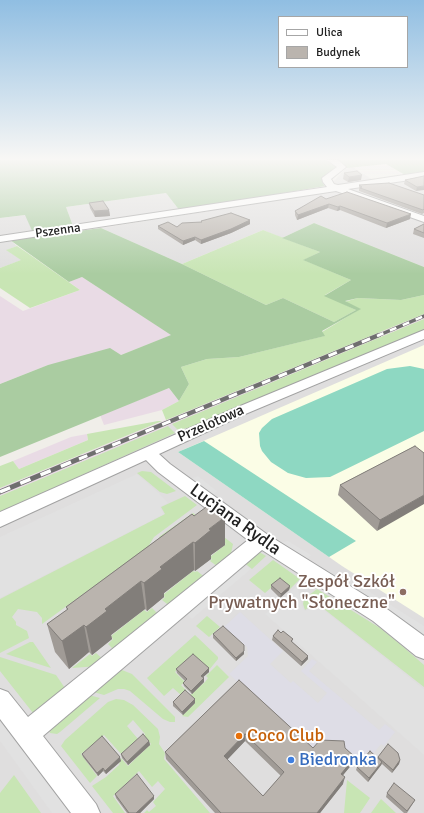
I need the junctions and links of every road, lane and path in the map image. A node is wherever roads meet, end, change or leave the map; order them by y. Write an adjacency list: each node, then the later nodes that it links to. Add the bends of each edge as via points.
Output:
1 (274, 198): 4 (street, Pszenna)
2 (367, 198): 3 (street)
3 (424, 219)
4 (0, 239)
5 (424, 334): 6 (street, Przelotowa, via 249,407)
6 (148, 453): 7 (street, Przelotowa); 8 (street, Lucjana Rydla, via 164,468)
7 (0, 520)
8 (260, 540): 9 (street, Lucjana Rydla, via 380,615); 11 (street)
9 (424, 649)
10 (0, 700): 11 (street)
11 (26, 734): 12 (street)
12 (87, 813)

